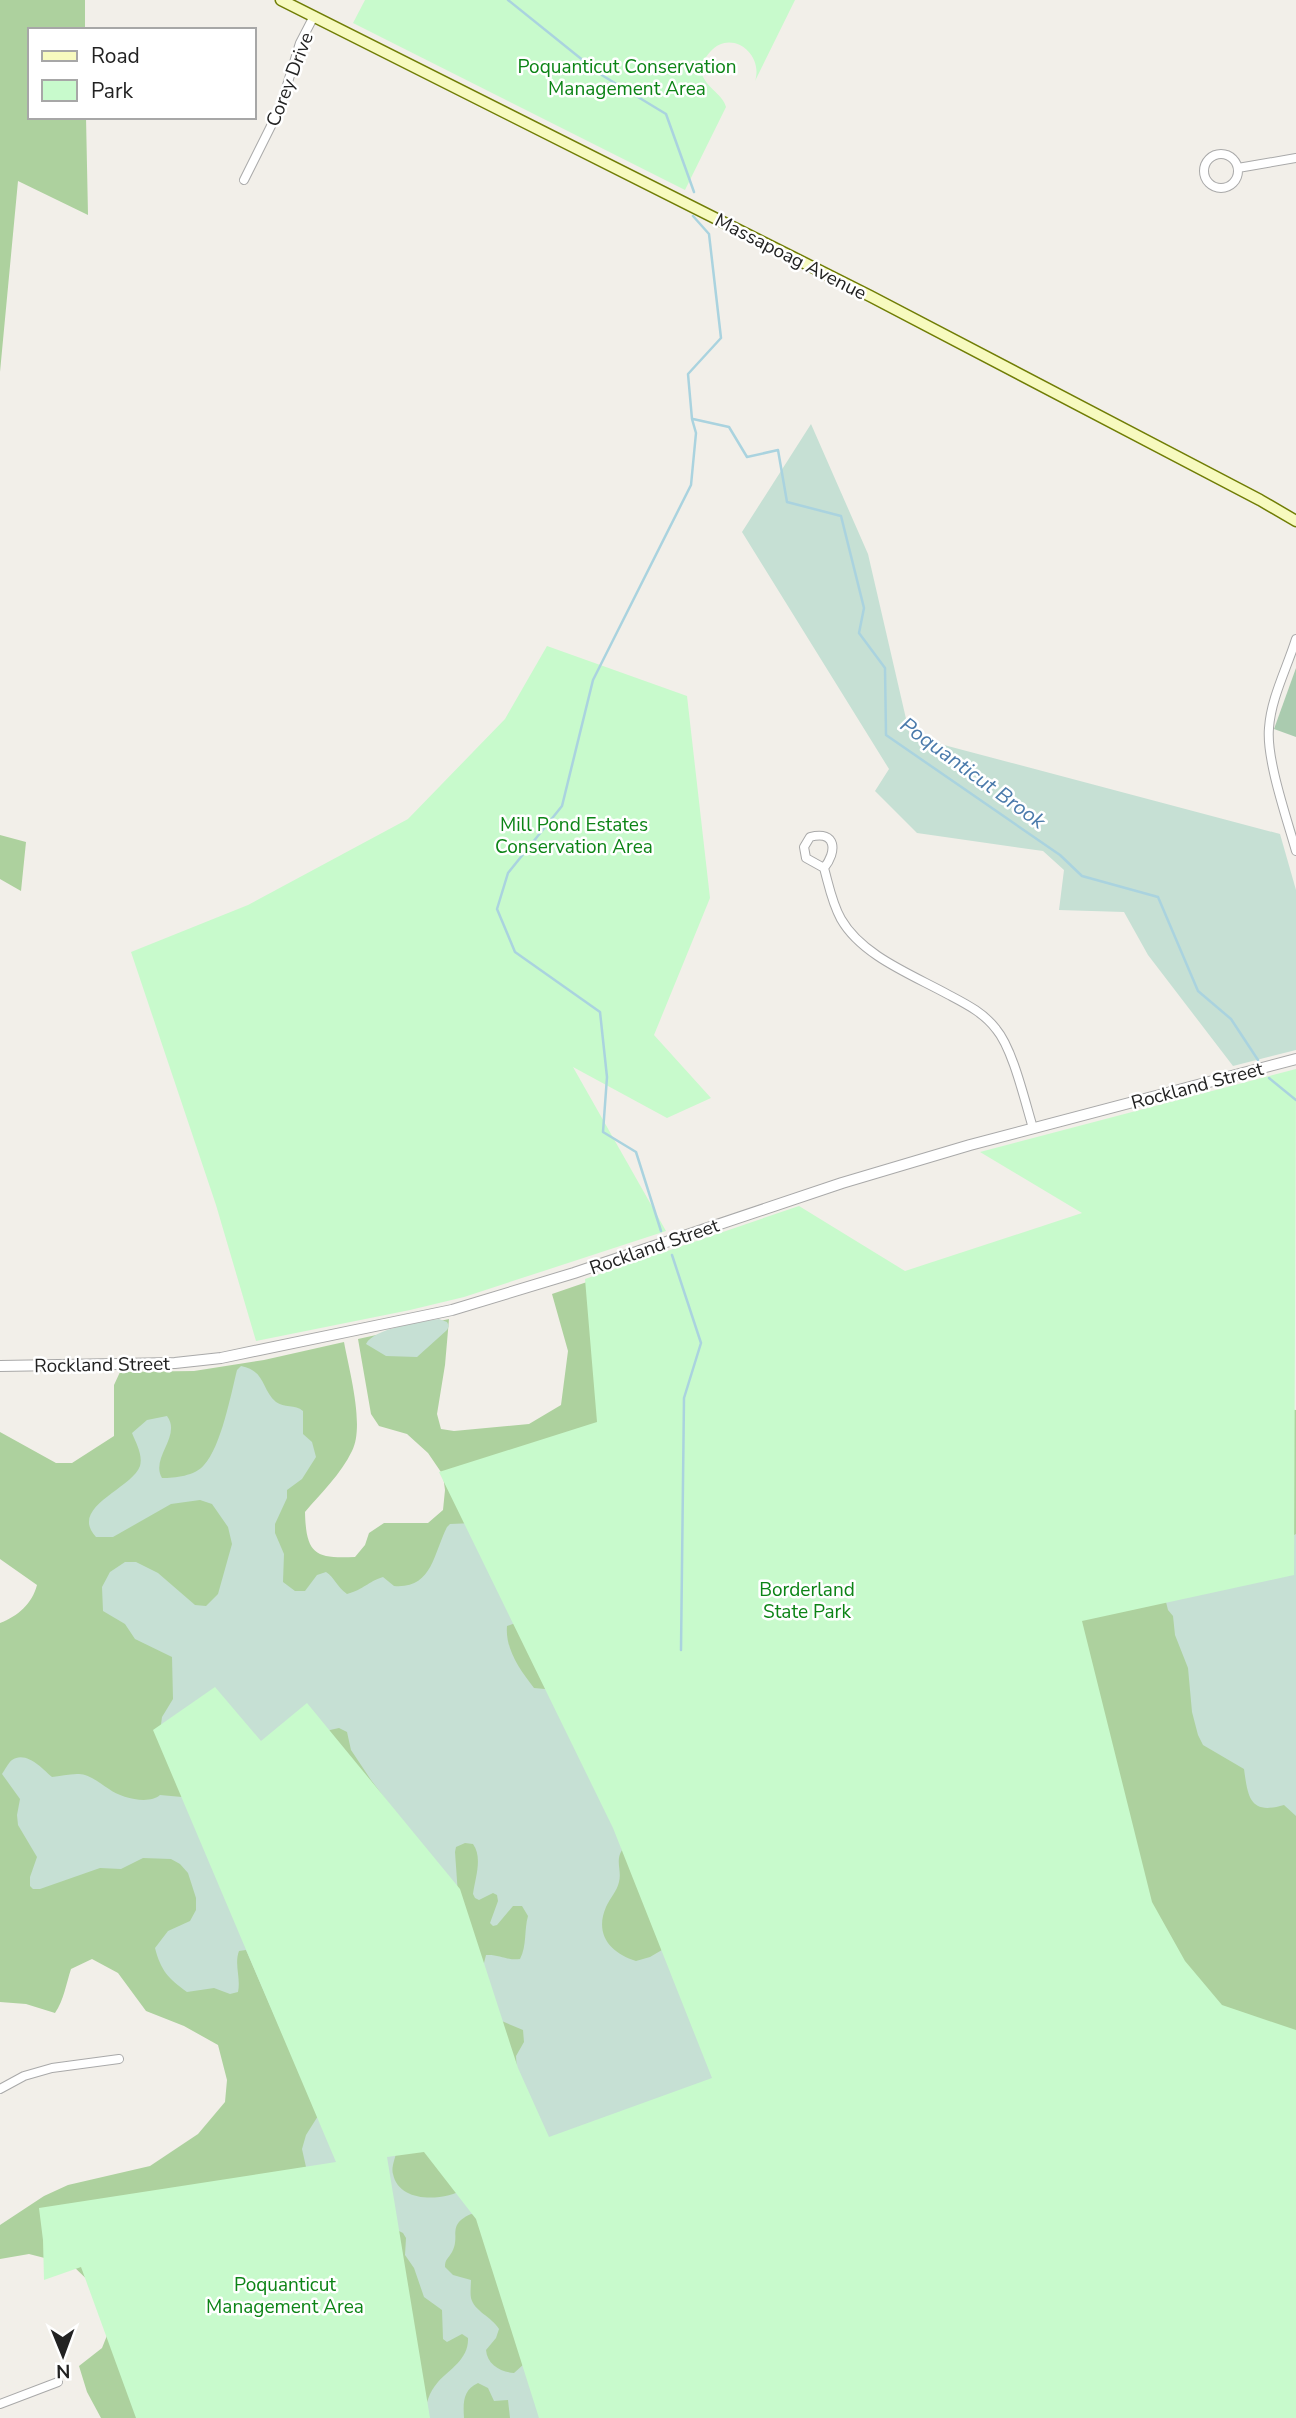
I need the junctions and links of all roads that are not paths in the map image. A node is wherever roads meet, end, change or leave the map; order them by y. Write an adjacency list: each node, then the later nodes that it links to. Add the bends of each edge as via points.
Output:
1 (281, 0): 2 (main road, Massapoag Avenue)
2 (314, 16): 5 (street, Corey Drive, via 300,43 280,108); 6 (main road, Massapoag Avenue, via 870,296)
3 (1296, 158): 4 (street)
4 (1238, 168): 4 (street, via 1237,179 1223,189 1212,186 1204,172 1208,161 1217,155 1233,158)
5 (244, 180)
6 (1296, 521)
7 (1296, 639): 8 (street, via 1268,729 1269,752)
8 (1296, 850)
9 (824, 868): 11 (street, via 840,918 867,948 968,1005 998,1031)
10 (1296, 1059): 11 (street, Rockland Street)
11 (1034, 1128): 12 (street, Rockland Street, via 842,1183 452,1310 221,1359)
12 (0, 1366)
13 (119, 2059): 14 (street, via 52,2068)
14 (0, 2089)
15 (58, 2382): 16 (street)
16 (0, 2404)

